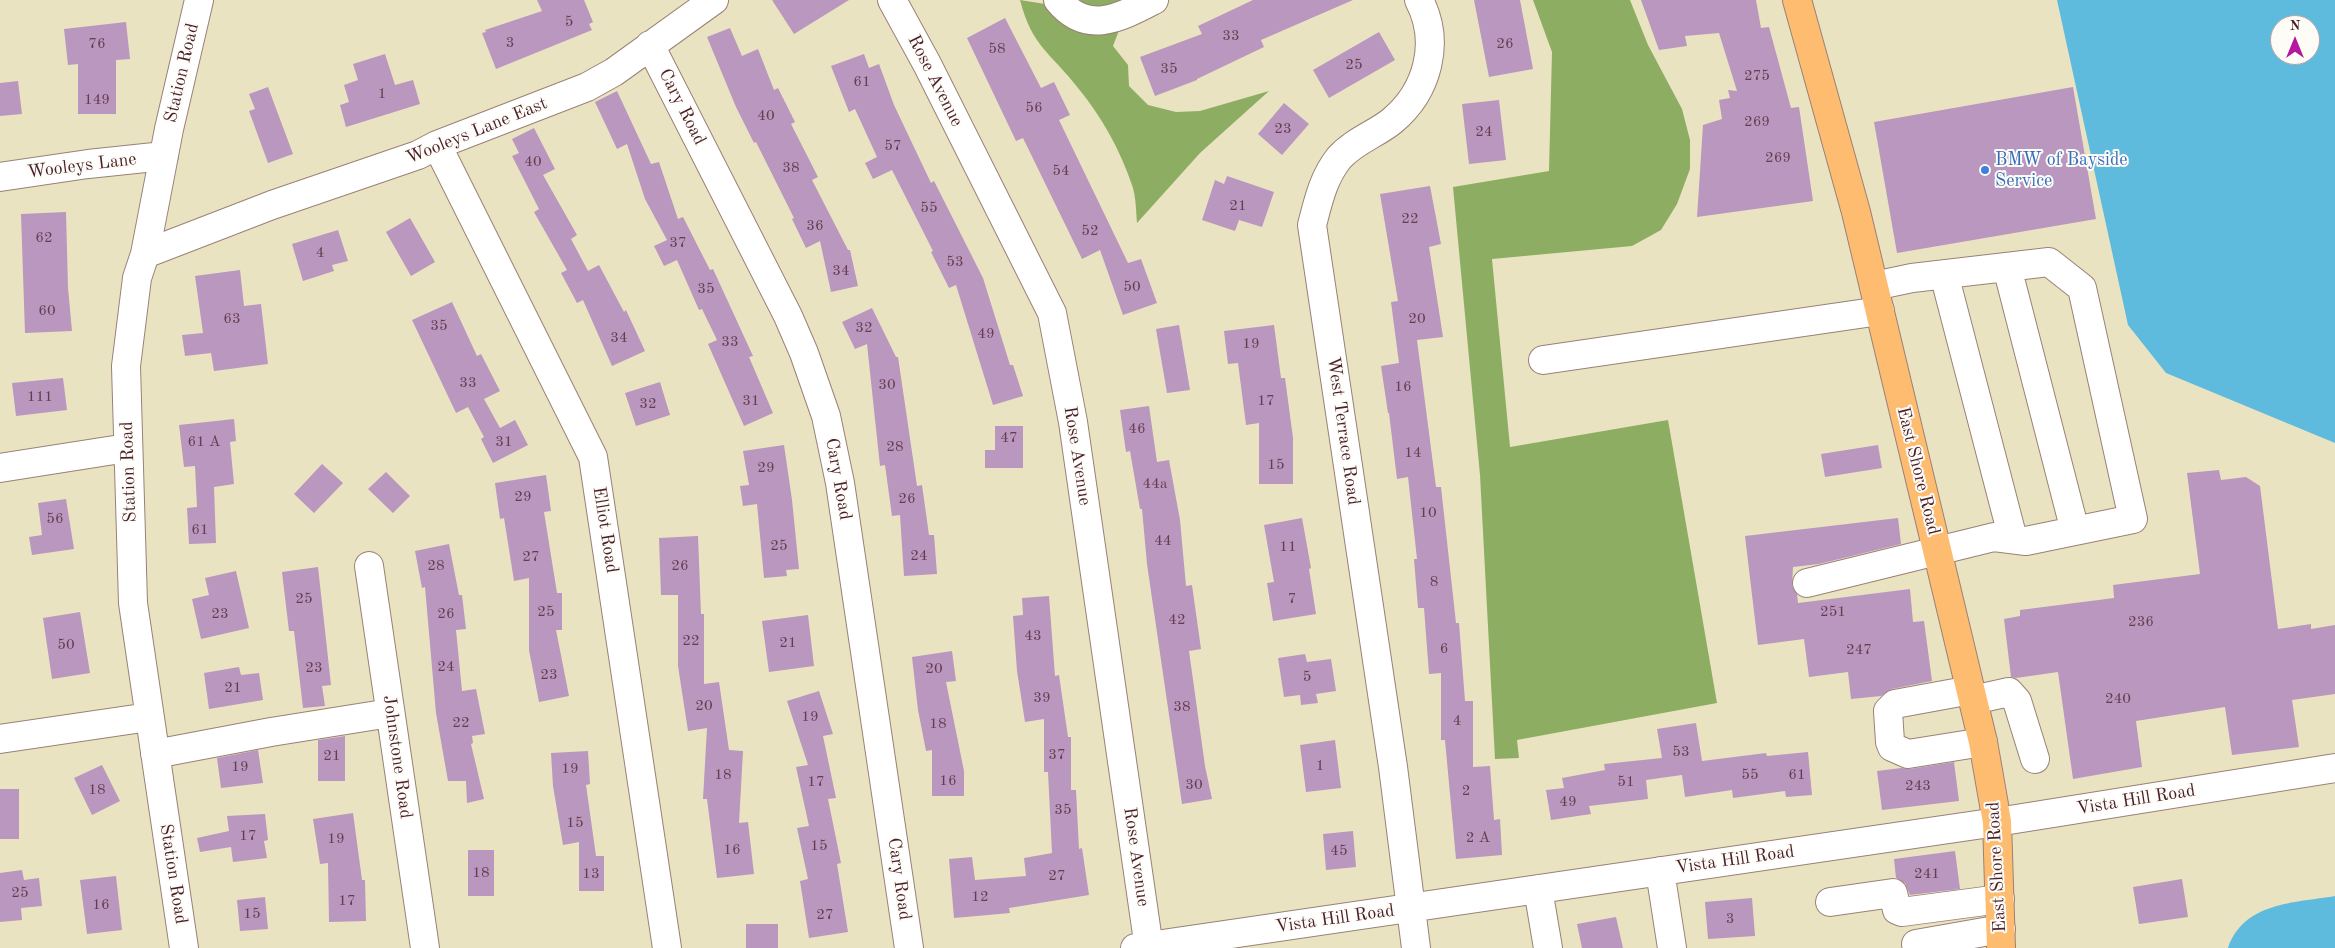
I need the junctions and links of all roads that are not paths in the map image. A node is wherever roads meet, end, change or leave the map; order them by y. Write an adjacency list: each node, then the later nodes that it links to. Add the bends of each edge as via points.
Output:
1 (199, 0): 10 (street, Station Road)
2 (714, 0): 8 (street, Wooleys Lane East)
3 (892, 0): 39 (street, Rose Avenue, via 1052,314 1072,422)
4 (1058, 0): 7 (street, via 1072,13 1093,22 1123,16)
5 (1419, 0): 37 (street, West Terrace Road, via 1426,12 1430,33 1427,72 1412,101 1392,121 1356,143 1339,158 1320,192 1312,225 1393,767)
6 (1798, 0): 15 (main road, East Shore Road)
7 (1152, 1)
8 (650, 45): 9 (street, Wooleys Lane East, via 587,87); 43 (street, Cary Road, via 788,316 826,416 841,492)
9 (437, 145): 12 (street, Wooleys Lane East, via 418,155); 42 (street, Elliot Road, via 594,457)
10 (164, 156): 11 (street, Wooleys Lane); 12 (street, Station Road)
11 (0, 177)
12 (145, 254): 17 (street, Station Road, via 137,278 126,366)
13 (2007, 267): 14 (street); 19 (street); 19 (street, via 2049,262 2082,288 2133,519)
14 (1944, 274): 15 (street, via 1912,278); 20 (street)
15 (1877, 299): 16 (street); 21 (main road, East Shore Road)
16 (1543, 360)
17 (127, 448): 18 (street); 26 (street, Station Road, via 133,603)
18 (0, 468)
19 (2076, 531): 20 (street, via 2026,540)
20 (2013, 539): 21 (street, via 1994,537)
21 (1938, 552): 23 (street); 24 (main road, East Shore Road)
22 (369, 566): 25 (street, Johnstone Road)
23 (1807, 583)
24 (1972, 695): 28 (main road, East Shore Road); 28 (street, via 1895,704 1888,711 1890,742 1892,747 1908,754); 30 (street, via 2009,692 2017,702)
25 (390, 713): 29 (street); 41 (street, Johnstone Road)
26 (149, 717): 27 (street); 29 (street, Station Road)
27 (0, 739)
28 (1983, 742): 32 (main road, East Shore Road)
29 (155, 754): 40 (street, Station Road)
30 (2035, 759)
31 (2335, 768): 32 (street, Vista Hill Road)
32 (1997, 822): 33 (street, Vista Hill Road); 35 (main road, East Shore Road)
33 (1660, 871): 34 (street, Vista Hill Road); 46 (street)
34 (1538, 889): 37 (street, Vista Hill Road); 45 (street)
35 (2000, 899): 36 (street, via 1902,912 1897,910 1893,893); 38 (main road, East Shore Road)
36 (1830, 902)
37 (1410, 908): 39 (street, Vista Hill Road); 44 (street, West Terrace Road)
38 (2001, 938): 47 (street, via 1916,944)
39 (1144, 947)
40 (184, 948)
41 (425, 948)
42 (667, 948)
43 (909, 948)
44 (1416, 948)
45 (1548, 948)
46 (1672, 948)
47 (1917, 948)

